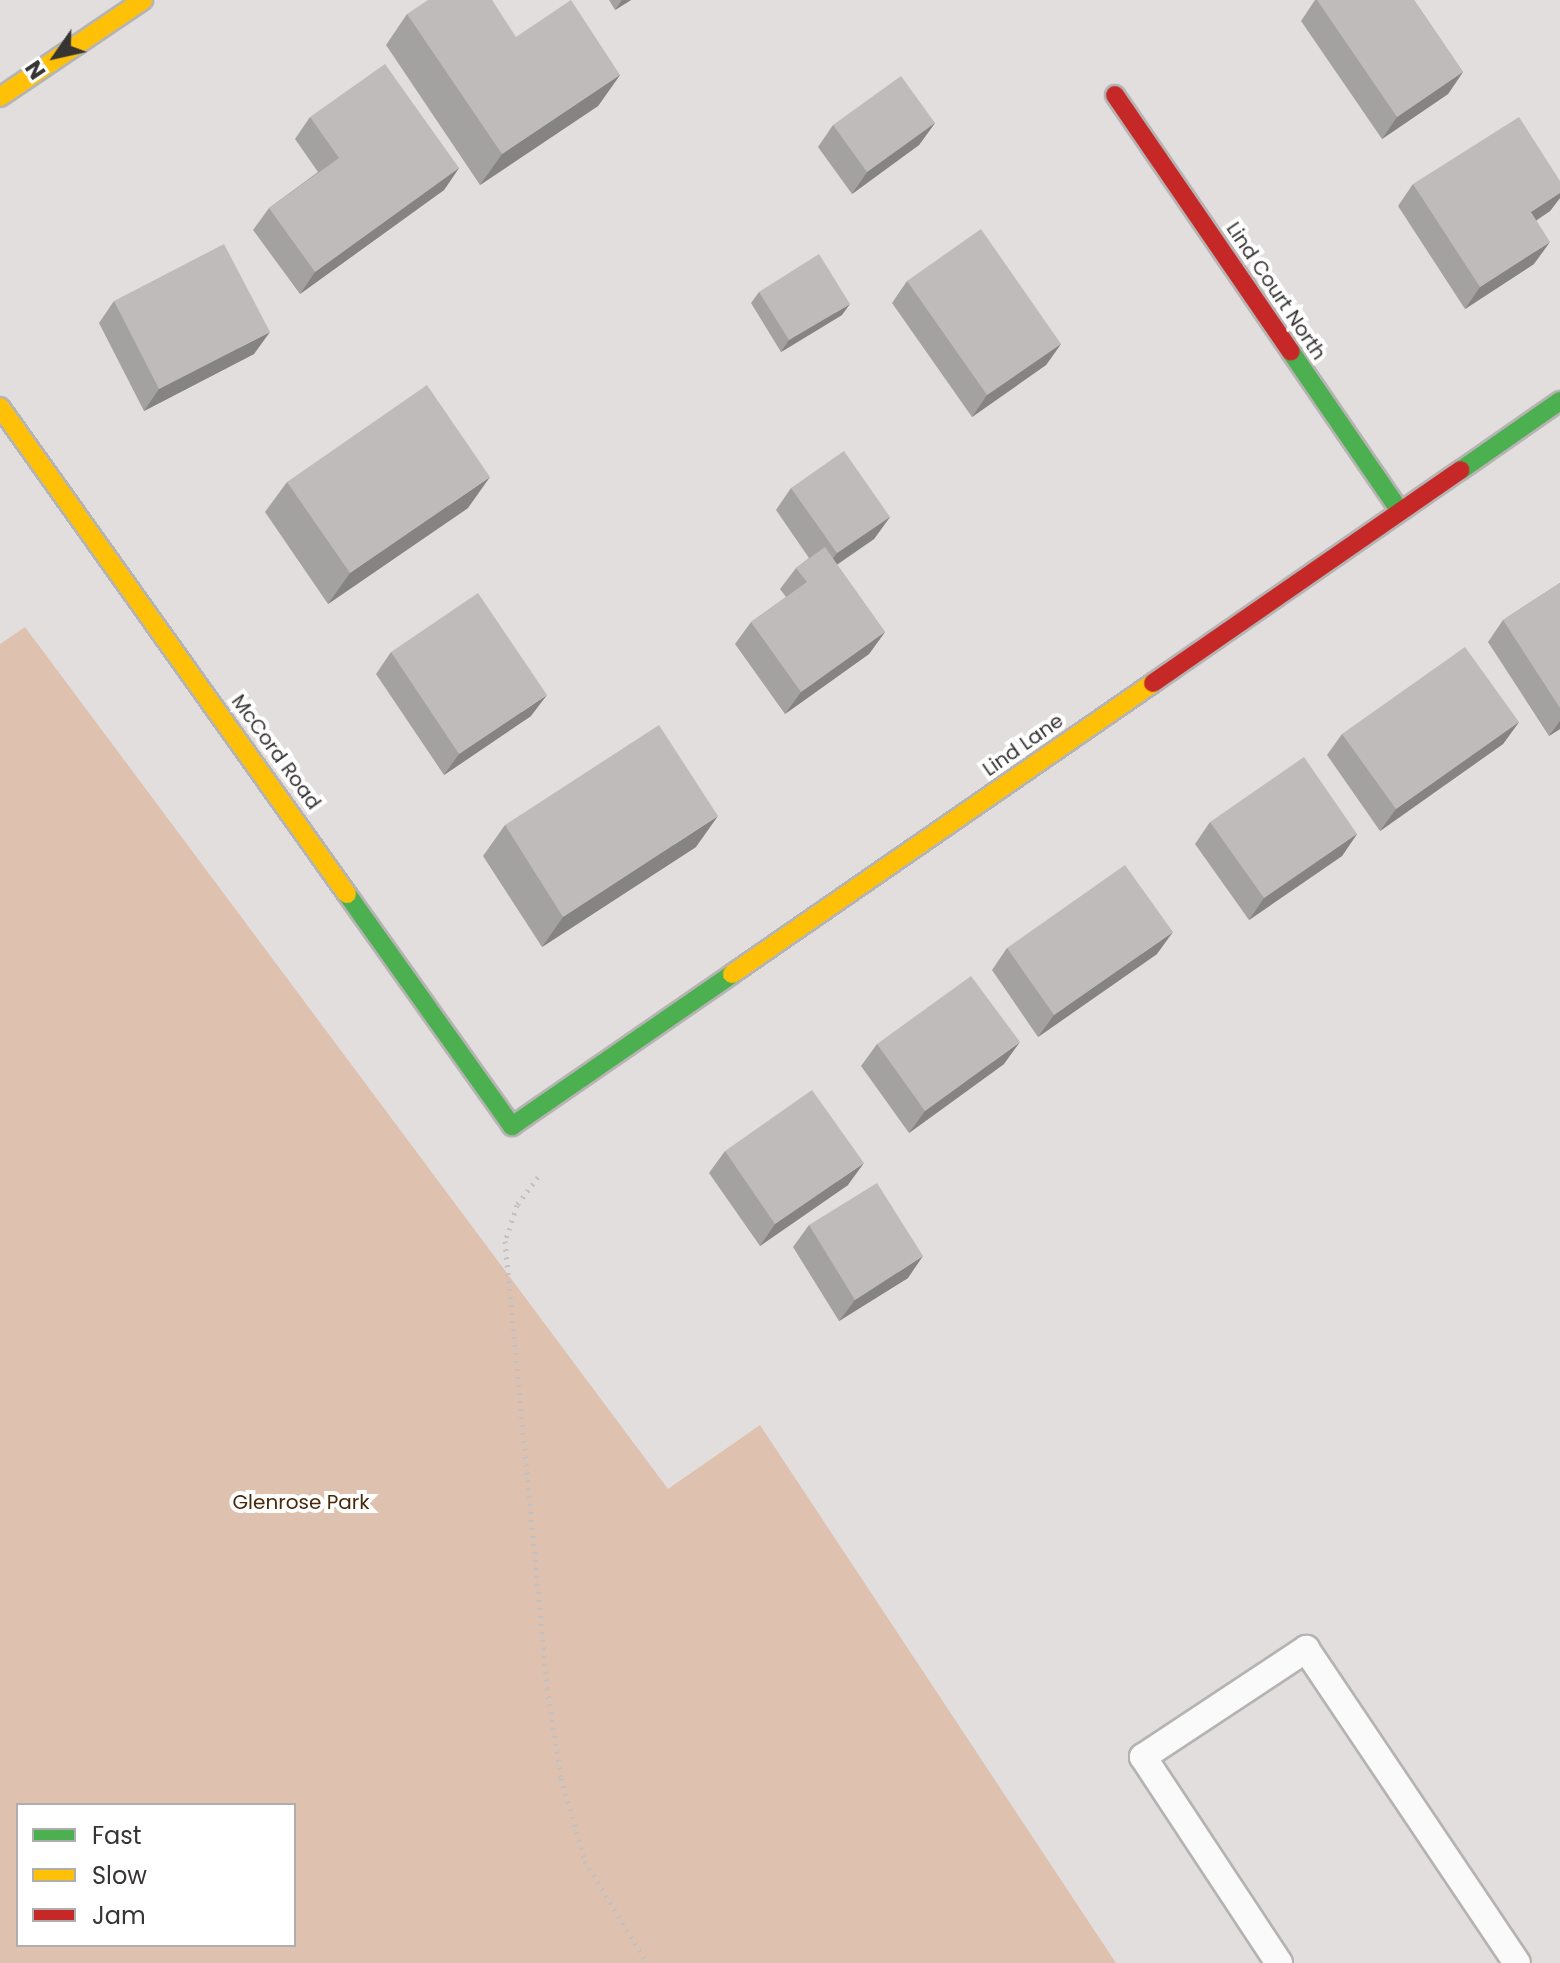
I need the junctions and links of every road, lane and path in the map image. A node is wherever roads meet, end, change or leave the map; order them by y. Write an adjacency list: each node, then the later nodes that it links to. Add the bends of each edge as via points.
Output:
1 (143, 0): 3 (street)
2 (1115, 95): 6 (street, Lind Court North)
3 (0, 97)
4 (1560, 401): 6 (street, Lind Lane)
5 (0, 407): 7 (street, McCord Road)
6 (1400, 511): 7 (street, Lind Lane)
7 (512, 1126)
8 (543, 1171): 9 (path, via 517,1205 505,1241 547,1688 561,1778 585,1861)
9 (647, 1963)
10 (1279, 1963): 11 (lane, via 1143,1757 1306,1649)
11 (1517, 1963)

